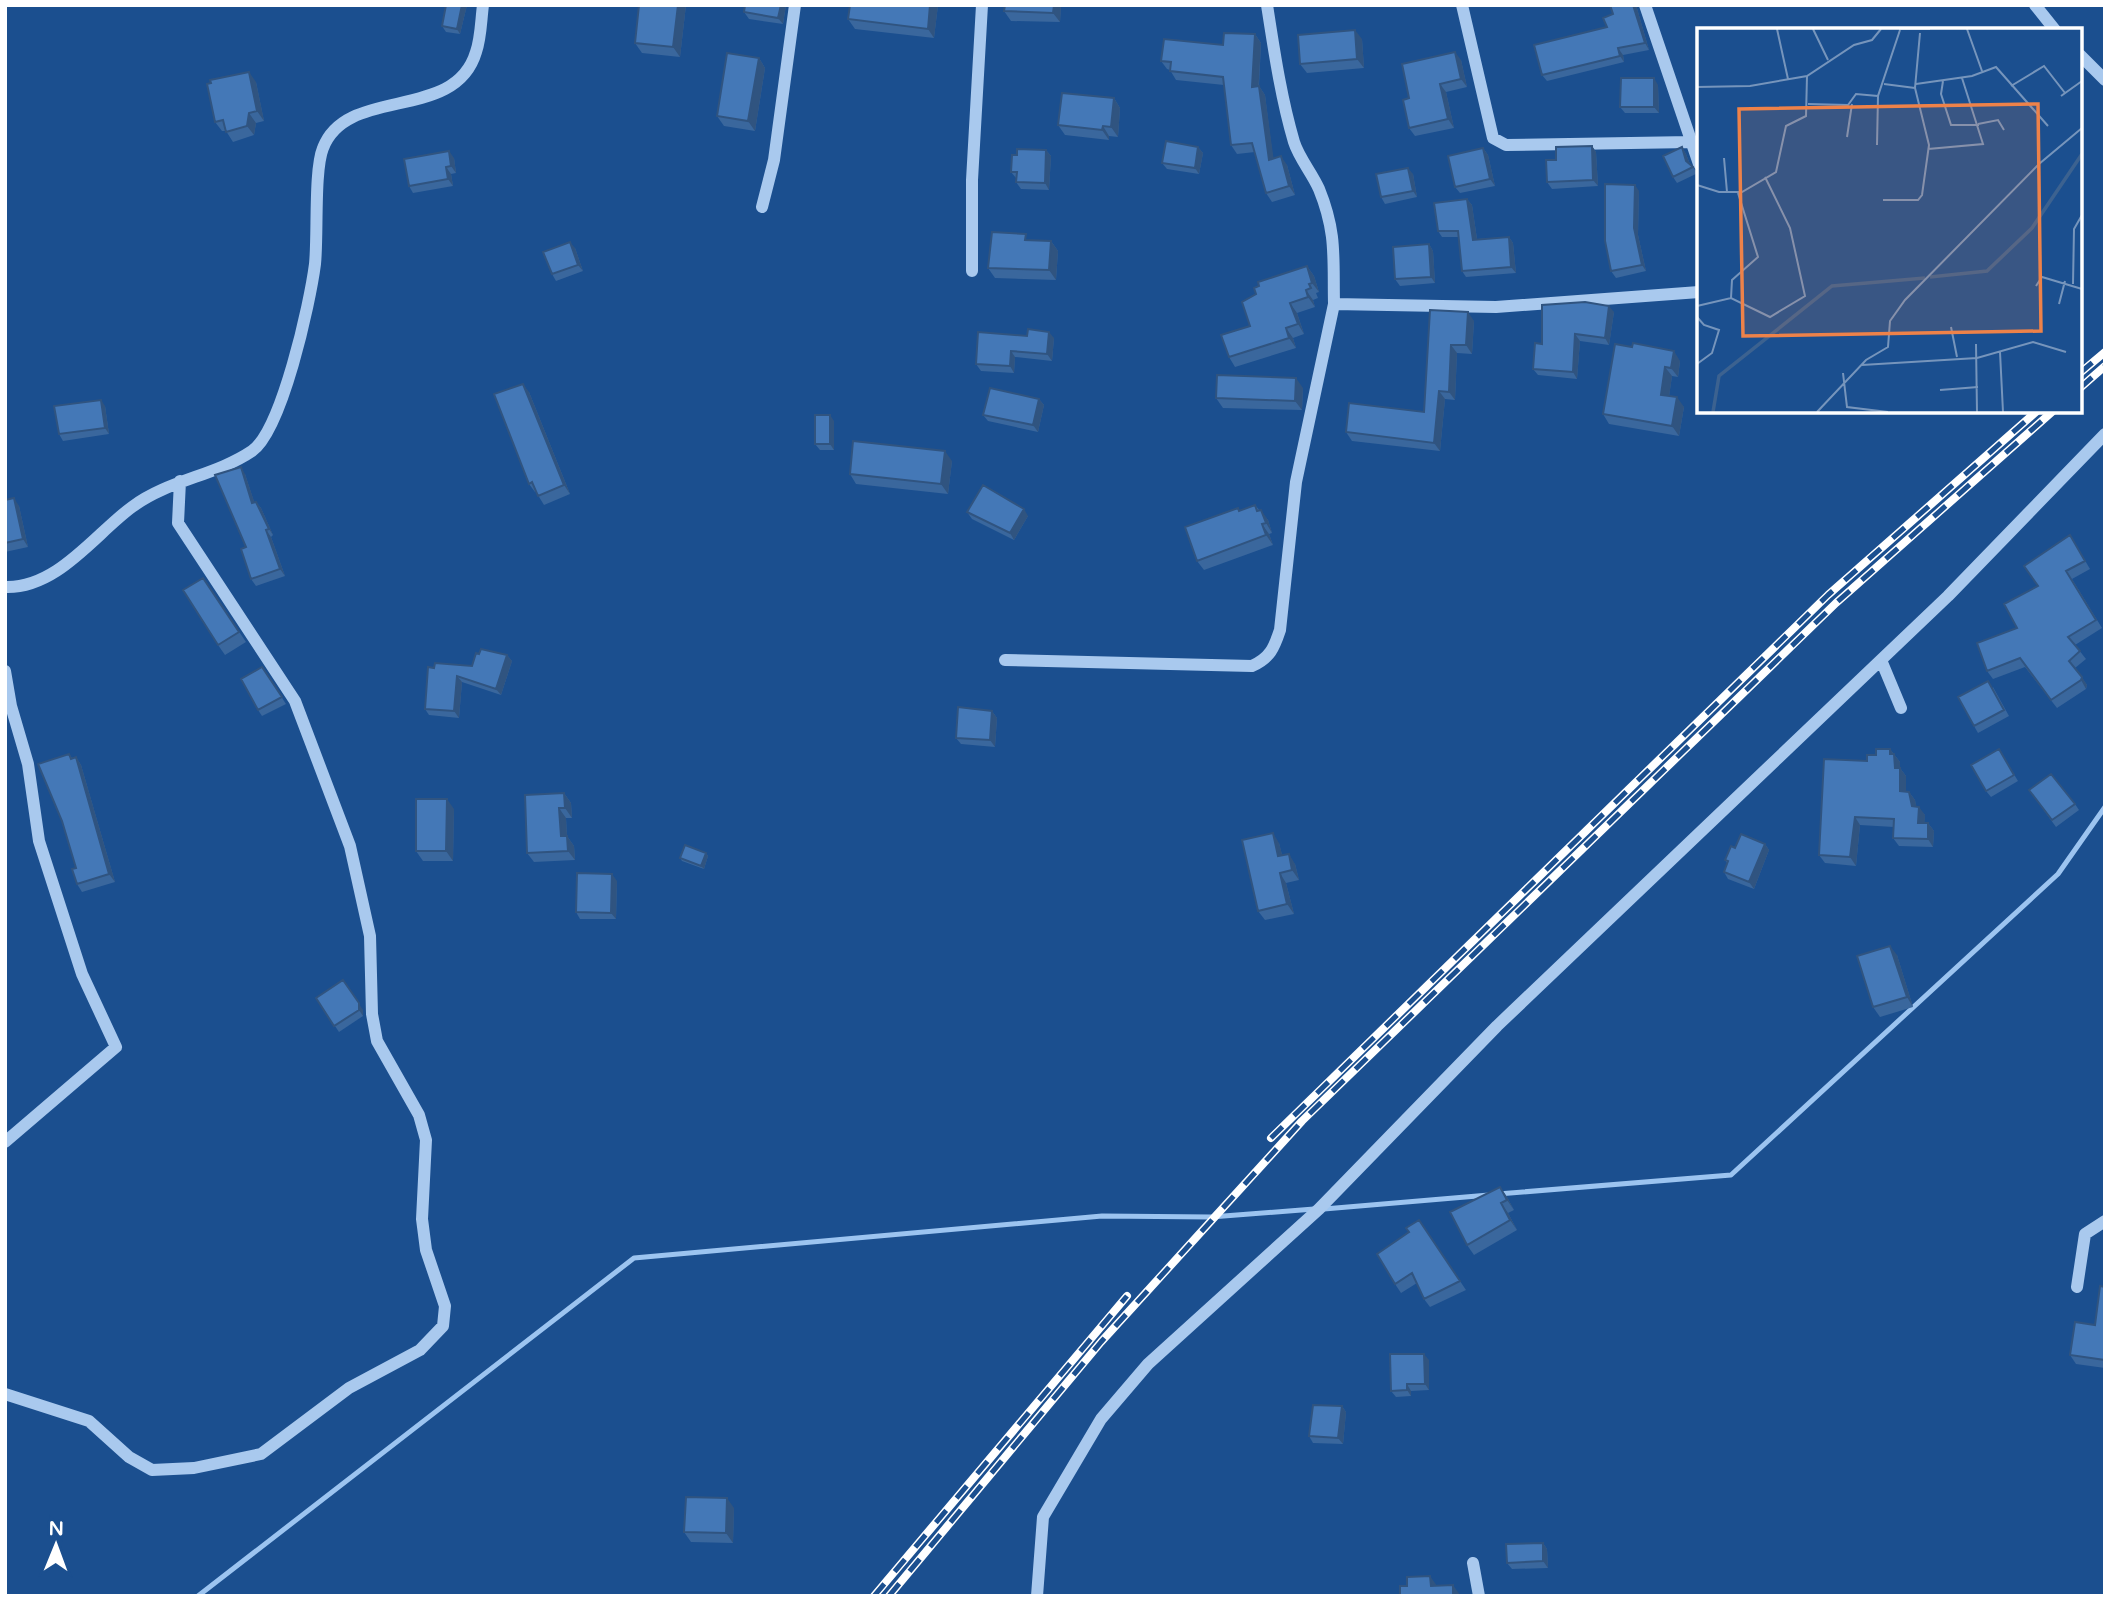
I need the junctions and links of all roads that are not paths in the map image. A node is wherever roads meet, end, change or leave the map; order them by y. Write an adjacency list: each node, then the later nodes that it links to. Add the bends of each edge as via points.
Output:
1 (482, 5): 18 (street, via 476,54 454,84 334,127 322,149 315,265 282,404 268,435 253,450)
2 (795, 5): 13 (street, via 774,160)
3 (982, 5): 14 (street)
4 (1267, 5): 16 (street, via 1294,144 1318,188 1335,248)
5 (1462, 5): 11 (street, via 1493,138 1516,145)
6 (1645, 5): 11 (street)
7 (2035, 5): 8 (street)
8 (2053, 28)
9 (2082, 57): 10 (street)
10 (2105, 80)
11 (1692, 133): 12 (street)
12 (1697, 155)
13 (762, 207)
14 (972, 271)
15 (1697, 292): 16 (street, via 1496,307)
16 (1334, 304): 20 (street, via 1296,482 1280,630 1265,660 1252,666)
17 (2105, 434): 21 (street)
18 (180, 481): 19 (street, via 139,502 56,570); 27 (street, via 178,523 295,701 350,846 370,936 377,1041 419,1115 426,1140 422,1219 426,1250 444,1306 443,1326 420,1350 349,1388 261,1454 194,1468 152,1470 129,1457 89,1421)
19 (5, 587)
20 (1004, 660)
21 (1881, 660): 23 (street); 29 (street, via 1497,1026 1319,1209 1148,1364 1101,1419 1043,1517)
22 (5, 671): 24 (street, via 28,764 39,841 82,974 116,1047)
23 (1901, 708)
24 (5, 1142)
25 (2105, 1221): 26 (street, via 2085,1234)
26 (2077, 1287)
27 (5, 1394)
28 (1473, 1563): 30 (street)
29 (1037, 1596)
30 (1479, 1596)

